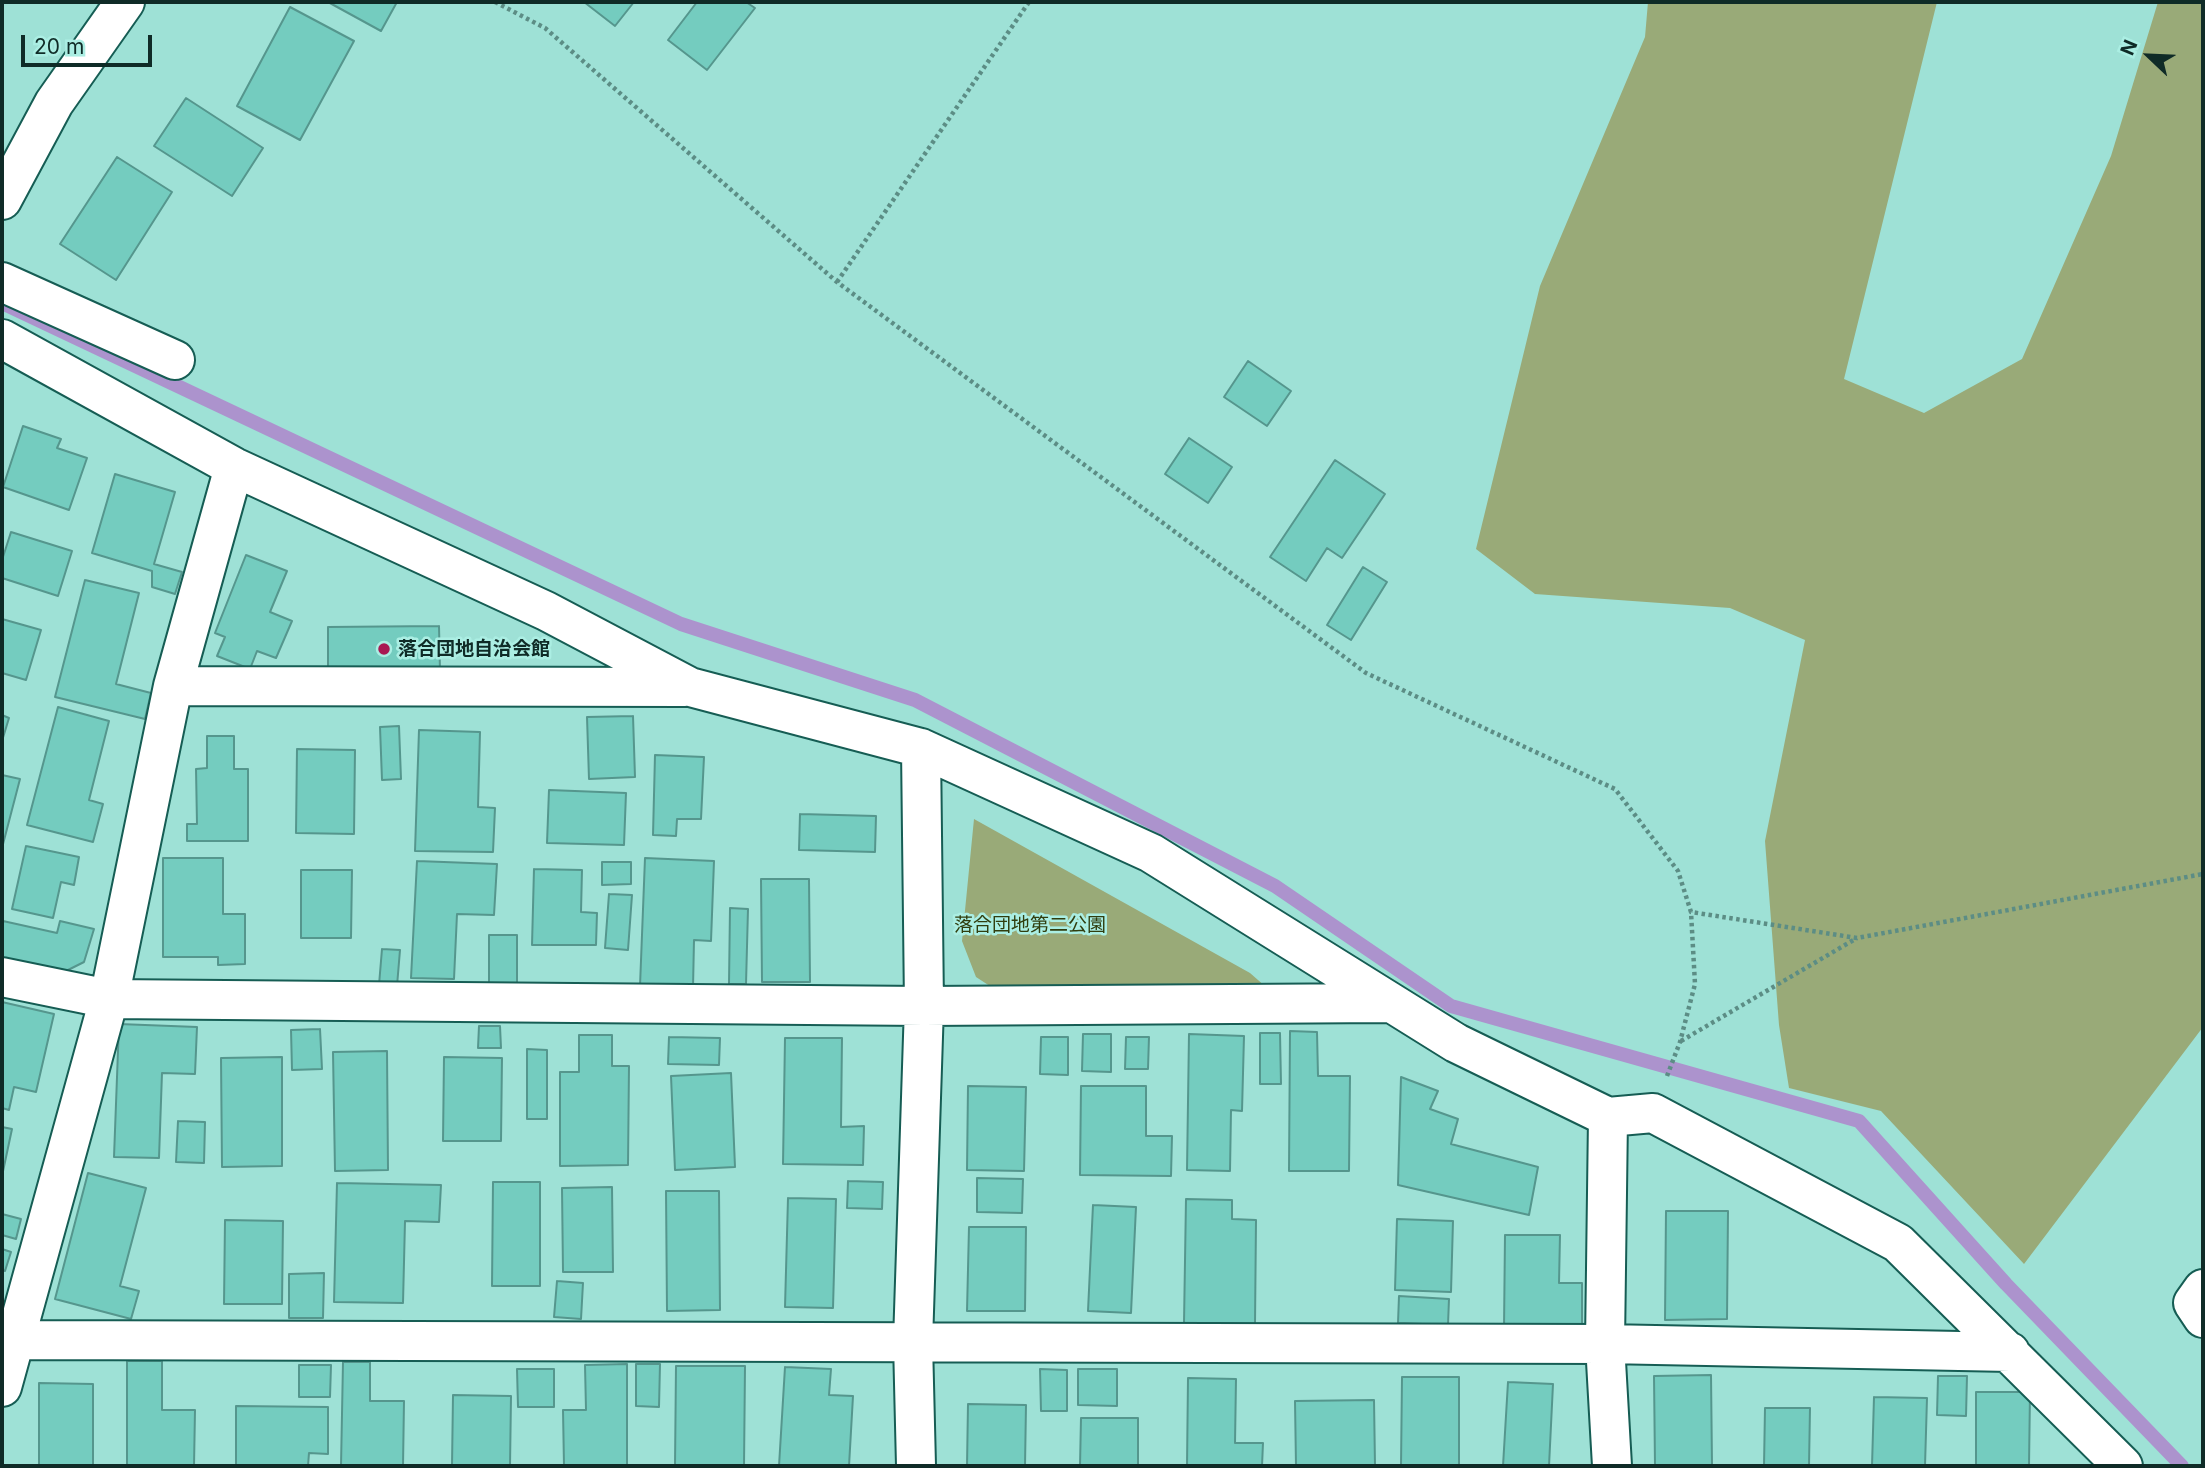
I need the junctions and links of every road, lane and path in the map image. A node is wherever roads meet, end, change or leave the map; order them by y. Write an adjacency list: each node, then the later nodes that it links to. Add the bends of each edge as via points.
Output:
1 (125, 2): 4 (street, via 54,103)
2 (495, 2): 6 (path, via 545,28)
3 (1029, 2): 6 (path)
4 (2, 200)
5 (2, 282): 8 (street)
6 (837, 282): 14 (path, via 1366,673 1615,789 1678,871)
7 (2, 339): 9 (street)
8 (175, 360)
9 (234, 467): 10 (street); 11 (street, via 547,611)
10 (173, 686): 11 (street); 17 (street)
11 (690, 687): 12 (street)
12 (921, 748): 18 (street, via 1151,853); 19 (street)
13 (2203, 874): 15 (path)
14 (1691, 912): 15 (path); 15 (path, via 1695,984 1680,1042)
15 (1857, 938)
16 (2, 977): 17 (street)
17 (108, 999): 19 (street); 23 (street)
18 (1388, 1003): 19 (street); 20 (street, via 1456,1043)
19 (924, 1006): 24 (street)
20 (1608, 1117): 25 (street); 26 (street, via 1653,1113 1898,1243)
21 (2203, 1289): 22 (street, via 2193,1303)
22 (2203, 1318)
23 (14, 1340): 24 (street); 27 (street)
24 (913, 1342): 25 (street); 28 (street)
25 (1605, 1344): 26 (street); 29 (street)
26 (2010, 1352): 30 (street)
27 (2, 1387)
28 (916, 1466)
29 (1612, 1466)
30 (2123, 1466)

